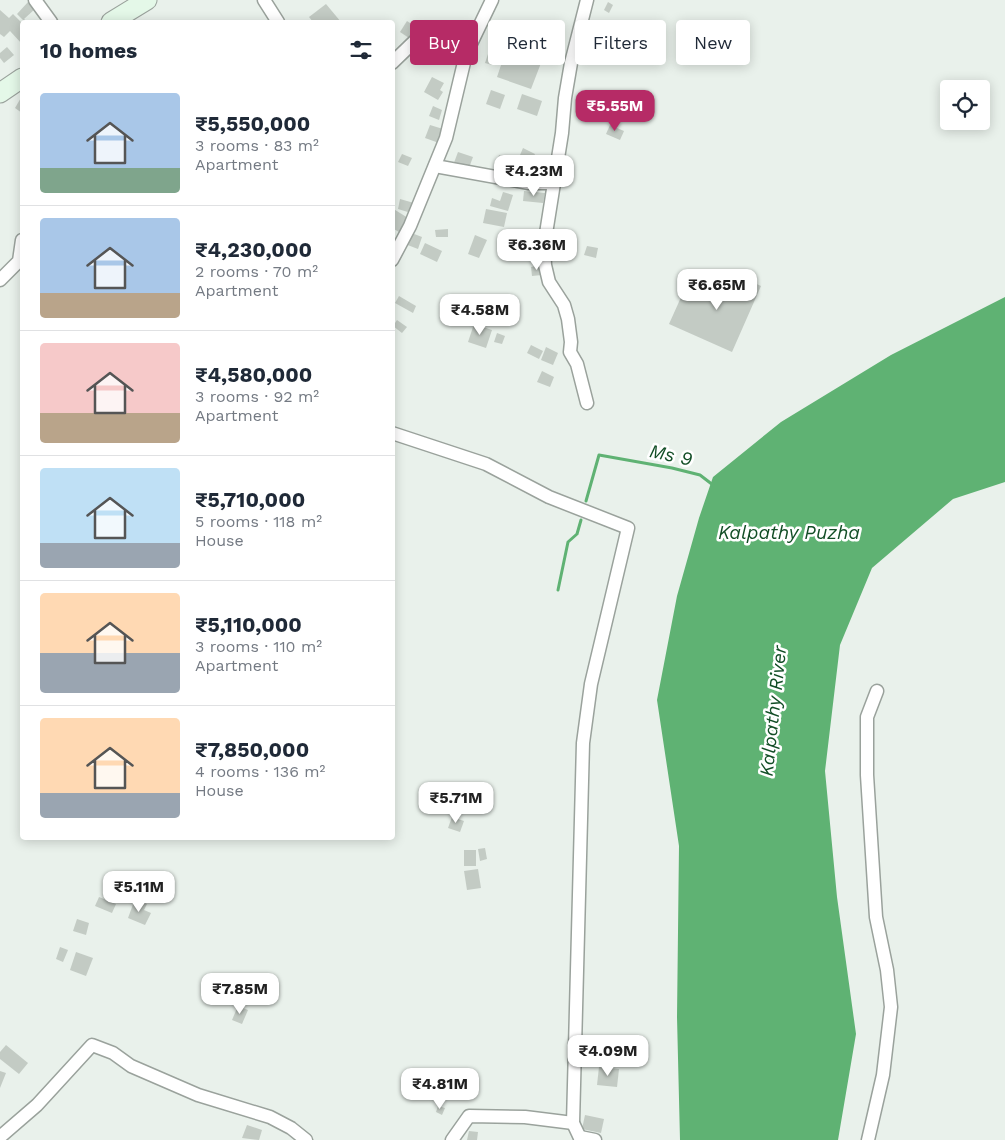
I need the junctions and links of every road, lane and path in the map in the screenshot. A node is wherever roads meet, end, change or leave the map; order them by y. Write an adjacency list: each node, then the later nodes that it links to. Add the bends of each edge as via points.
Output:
1 (35, 0): 6 (street)
2 (147, 0): 7 (main road)
3 (264, 0): 8 (street)
4 (492, 0): 9 (street)
5 (587, 0): 16 (street, via 571,63)
6 (50, 20)
7 (114, 20)
8 (277, 20)
9 (478, 29)
10 (410, 46): 11 (street)
11 (395, 60)
12 (463, 65): 15 (street, via 446,138)
13 (20, 79): 14 (main road)
14 (0, 92)
15 (435, 166): 16 (street, via 529,183); 17 (street)
16 (554, 183): 20 (street, via 544,246 545,265 549,282 564,305 570,352 577,364)
17 (395, 254)
18 (20, 260): 19 (street)
19 (0, 280)
20 (587, 403)
21 (395, 434): 23 (street, via 486,464 549,497 628,528 591,684 583,743)
22 (877, 691): 29 (street, via 867,716 867,775 876,917 891,1007 883,1076)
23 (573, 1123): 25 (street); 27 (street, via 525,1117 469,1116)
24 (0, 1137): 26 (street, via 37,1105 92,1045 198,1095 270,1117)
25 (581, 1139): 28 (street)
26 (306, 1140)
27 (452, 1140)
28 (595, 1140)
29 (868, 1140)

